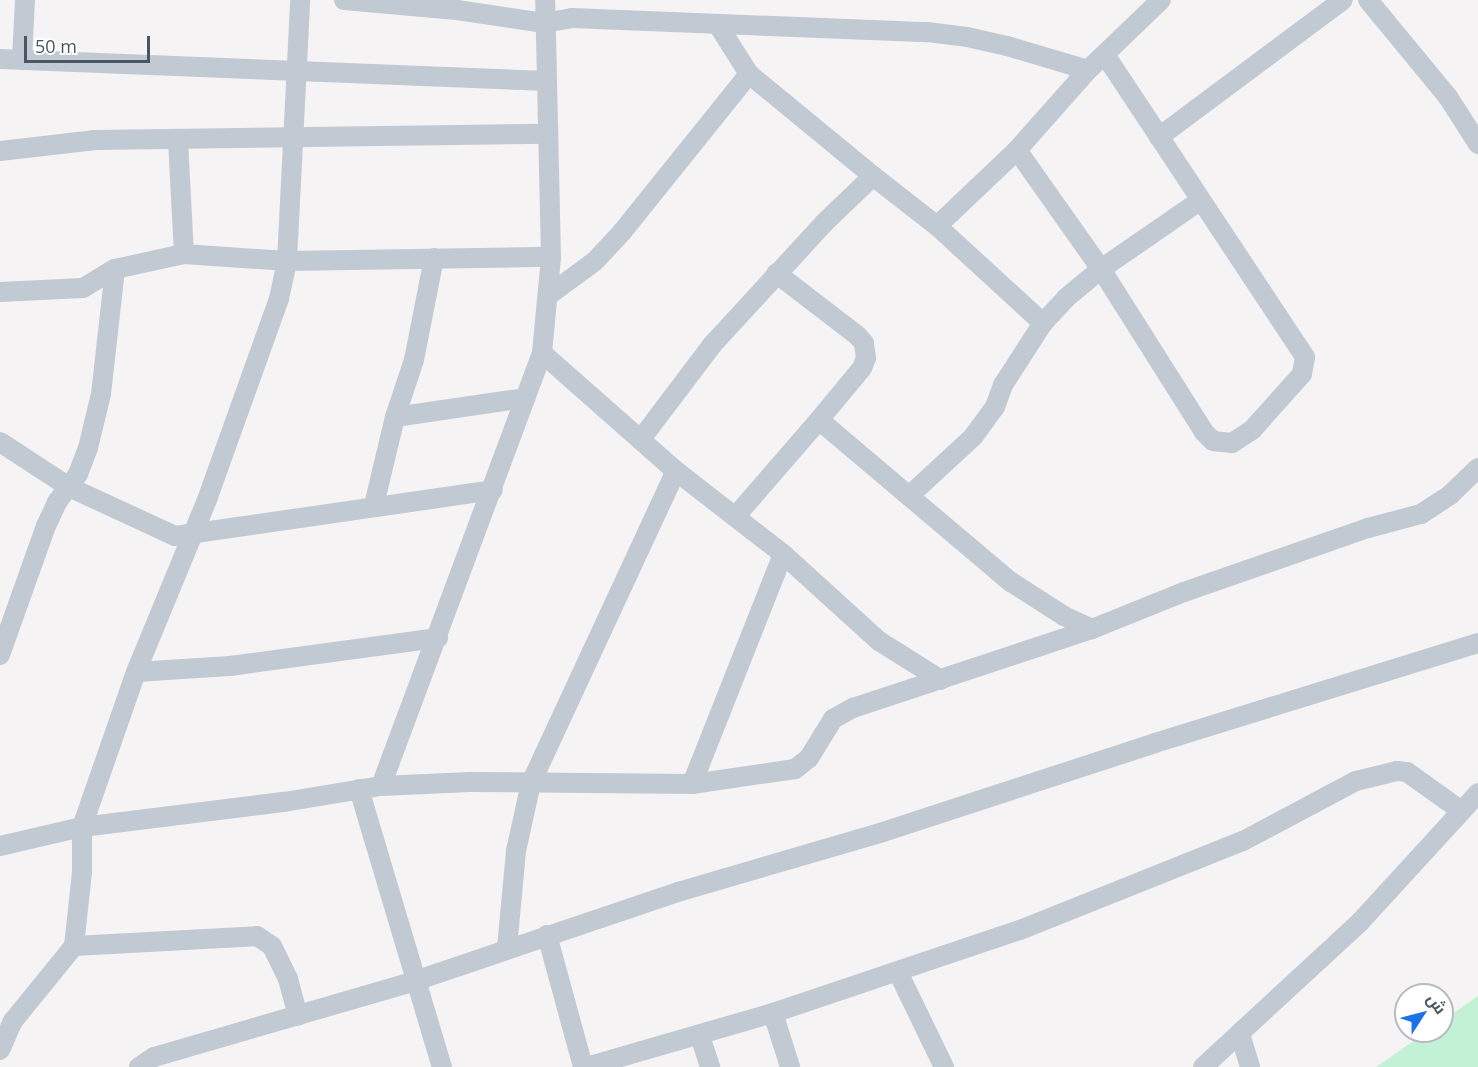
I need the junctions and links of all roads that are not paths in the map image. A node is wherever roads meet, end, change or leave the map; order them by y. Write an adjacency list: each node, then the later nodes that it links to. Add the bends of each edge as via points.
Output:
1 (25, 0): 12 (street)
2 (300, 0): 13 (street)
3 (344, 0): 8 (street)
4 (545, 0): 8 (street)
5 (1161, 0): 10 (street)
6 (1343, 0): 18 (street)
7 (1368, 0): 21 (street, via 1448,97)
8 (544, 23): 9 (street, via 572,18); 16 (street)
9 (717, 25): 14 (street, via 927,32 967,37); 15 (street)
10 (1105, 54): 14 (street); 18 (street)
11 (0, 59): 12 (street)
12 (22, 59): 13 (street)
13 (297, 69): 16 (street); 19 (street)
14 (1088, 70): 22 (street)
15 (749, 74): 24 (street); 35 (street, via 622,232 595,261)
16 (547, 81): 17 (street)
17 (546, 134): 19 (street); 28 (street)
18 (1159, 137): 25 (street)
19 (294, 139): 20 (street); 30 (street)
20 (178, 140): 23 (street, via 95,140); 27 (street)
21 (1478, 144)
22 (1017, 150): 26 (street); 32 (street)
23 (0, 151)
24 (873, 176): 26 (street); 33 (street)
25 (1201, 200): 32 (street); 32 (street, via 1305,357 1302,374 1241,438 1223,444 1204,432)
26 (937, 226): 36 (street)
27 (184, 254): 30 (street); 31 (street)
28 (551, 257): 29 (street); 35 (street)
29 (434, 258): 30 (street); 39 (street, via 414,360)
30 (287, 261): 50 (street, via 276,309)
31 (115, 269): 34 (street, via 83,288); 45 (street, via 101,394 88,448)
32 (1101, 269): 36 (street)
33 (776, 273): 40 (street, via 864,343 866,358 862,368); 41 (street, via 712,345)
34 (0, 292)
35 (549, 295): 37 (street)
36 (1043, 323): 47 (street, via 1003,385 995,407 973,437)
37 (542, 353): 38 (street); 41 (street)
38 (526, 398): 39 (street); 46 (street)
39 (395, 417): 48 (street)
40 (819, 420): 47 (street); 49 (street)
41 (641, 439): 44 (street)
42 (0, 442): 45 (street)
43 (1478, 468): 52 (street, via 1450,495 1421,514 1227,577)
44 (676, 471): 49 (street); 58 (street)
45 (69, 487): 50 (street, via 161,532 175,536); 55 (street, via 46,526)
46 (493, 490): 48 (street); 53 (street)
47 (909, 496): 52 (street, via 1011,582)
48 (374, 505): 50 (street)
49 (735, 517): 51 (street)
50 (193, 534): 56 (street)
51 (783, 554): 57 (street, via 879,641); 59 (street)
52 (1092, 629): 57 (street)
53 (438, 638): 56 (street, via 241,664); 60 (street)
54 (1478, 643): 66 (street)
55 (0, 655)
56 (136, 672): 64 (street)
57 (941, 680): 59 (street, via 842,713 825,728 808,759 795,769)
58 (531, 783): 59 (street); 60 (street); 68 (street, via 516,851)
59 (692, 784)
60 (381, 786): 61 (street)
61 (359, 789): 64 (street); 70 (street)
62 (1478, 793): 63 (street)
63 (1461, 810): 69 (street, via 1407,772 1356,781 1197,861 1020,930); 73 (street, via 1360,922)
64 (82, 827): 65 (street); 67 (street, via 82,872)
65 (0, 846)
66 (547, 935): 68 (street); 78 (street)
67 (74, 946): 72 (street, via 257,936 272,946 288,979); 75 (street, via 13,1021)
68 (507, 948): 70 (street)
69 (898, 972): 71 (street); 81 (street)
70 (415, 981): 72 (street); 77 (street)
71 (773, 1013): 74 (street); 80 (street)
72 (298, 1016): 76 (street)
73 (1240, 1034): 82 (street); 83 (street)
74 (700, 1036): 78 (street); 79 (street)
75 (0, 1050)
76 (151, 1064)
77 (442, 1067)
78 (584, 1067)
79 (710, 1067)
80 (790, 1067)
81 (944, 1067)
82 (1203, 1067)
83 (1250, 1067)

